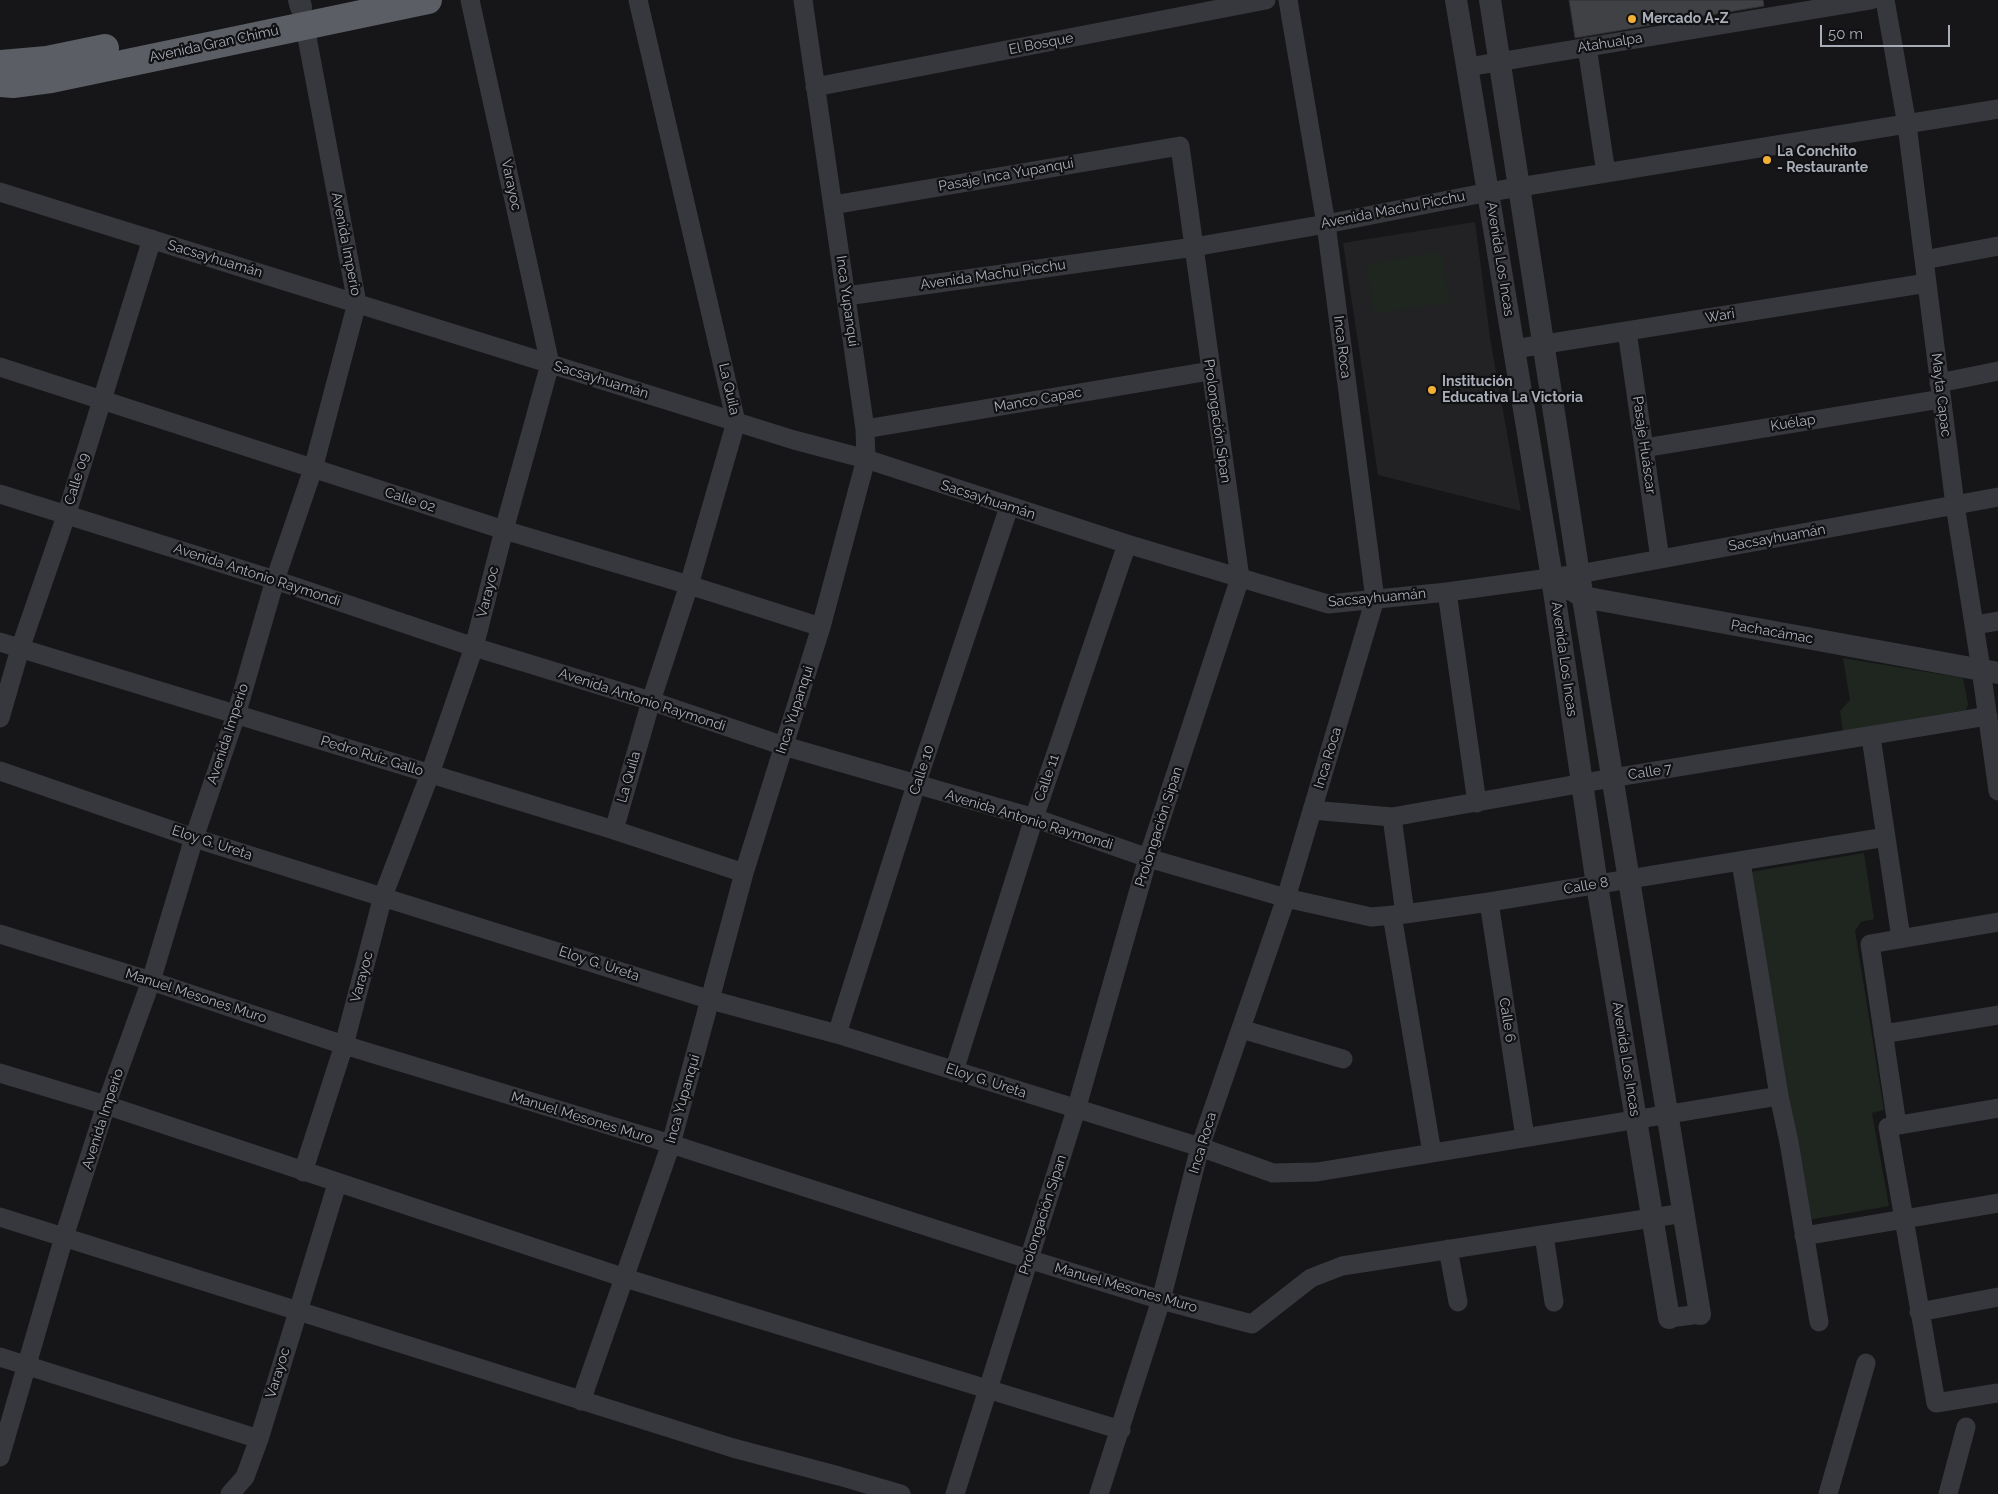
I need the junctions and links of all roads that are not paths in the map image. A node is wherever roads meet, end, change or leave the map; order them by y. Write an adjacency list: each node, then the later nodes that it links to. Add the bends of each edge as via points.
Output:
1 (336, 0): 12 (highway, Avenida Gran Chimú)
2 (428, 0): 12 (highway, Avenida Gran Chimú)
3 (470, 0): 38 (street, Varayoc)
4 (638, 0): 44 (street, La Quila)
5 (803, 0): 18 (street, Inca Yupanqui)
6 (1266, 0): 18 (street, El Bosque)
7 (1288, 0): 27 (street, Inca Roca)
8 (1456, 0): 16 (street, Avenida Los Incas)
9 (1490, 0): 14 (street, Avenida Los Incas)
10 (1871, 0): 13 (street, Atahualpa)
11 (1885, 0): 20 (street, Mayta Capac)
12 (302, 11): 15 (highway, Avenida Gran Chimú, via 47,60); 17 (highway, Avenida Gran Chimú, via 51,79); 34 (street, Avenida Imperio)
13 (1587, 47): 14 (street, Atahualpa); 22 (street)
14 (1501, 62): 16 (street, Atahualpa); 23 (street, Avenida Los Incas)
15 (0, 64)
16 (1468, 67): 25 (street, Avenida Los Incas)
17 (0, 84)
18 (816, 87): 26 (street, Inca Yupanqui)
19 (1998, 110): 20 (street, Avenida Machu Picchu)
20 (1907, 125): 22 (street, Avenida Machu Picchu); 31 (street, Mayta Capac)
21 (1180, 146): 26 (street, Pasaje Inca Yupanqui); 29 (street, Prolongación Sipan)
22 (1606, 173): 23 (street, Avenida Machu Picchu)
23 (1520, 187): 25 (street, Avenida Machu Picchu); 36 (street, Avenida Los Incas)
24 (0, 192): 28 (street, Sacsayhuamán)
25 (1489, 192): 27 (street, Avenida Machu Picchu); 37 (street, Avenida Los Incas)
26 (833, 205): 33 (street, Inca Yupanqui)
27 (1326, 224): 29 (street, Avenida Machu Picchu); 64 (street, Inca Roca)
28 (152, 239): 34 (street, Sacsayhuamán); 43 (street, Calle 09)
29 (1194, 246): 33 (street, Avenida Machu Picchu); 40 (street, Prolongación Sipan)
30 (1998, 246): 31 (street)
31 (1924, 260): 32 (street, Mayta Capac)
32 (1927, 283): 35 (street, Wari); 42 (street, Mayta Capac)
33 (846, 296): 45 (street, Inca Yupanqui)
34 (357, 303): 38 (street, Sacsayhuamán); 48 (street, Avenida Imperio)
35 (1627, 330): 36 (street, Wari); 46 (street, Pasaje Huáscar)
36 (1544, 344): 37 (street, Wari); 57 (street, Avenida Los Incas)
37 (1514, 349): 59 (street, Avenida Los Incas)
38 (550, 364): 44 (street, Sacsayhuamán); 54 (street, Varayoc)
39 (0, 367): 43 (street, Calle 02)
40 (1210, 371): 45 (street, Manco Capac); 58 (street, Prolongación Sipan)
41 (1998, 371): 42 (street, Kuélap)
42 (1940, 391): 46 (street, Kuélap); 51 (street, Mayta Capac)
43 (101, 399): 48 (street, Calle 02); 53 (street, Calle 09)
44 (736, 422): 47 (street, Sacsayhuamán); 61 (street, La Quila)
45 (865, 429): 47 (street, Inca Yupanqui)
46 (1644, 448): 56 (street, Pasaje Huáscar)
47 (866, 459): 52 (street, Sacsayhuamán); 67 (street, Inca Yupanqui)
48 (313, 469): 54 (street, Calle 02); 60 (street, Avenida Imperio)
49 (0, 494): 53 (street, Avenida Antonio Raymondi)
50 (1998, 497): 51 (street, Sacsayhuamán)
51 (1955, 505): 56 (street, Sacsayhuamán); 66 (street, Mayta Capac)
52 (1009, 507): 55 (street, Sacsayhuamán); 81 (street, Calle 10)
53 (66, 516): 60 (street, Avenida Antonio Raymondi); 70 (street, Calle 09)
54 (504, 530): 61 (street, Calle 02); 69 (street, Varayoc)
55 (1126, 544): 58 (street, Sacsayhuamán); 87 (street, Calle 11)
56 (1660, 560): 57 (street, Sacsayhuamán)
57 (1579, 574): 59 (street, Sacsayhuamán); 63 (street, Avenida Los Incas)
58 (1240, 578): 64 (street, Sacsayhuamán, via 1328,604); 91 (street, Prolongación Sipan)
59 (1552, 578): 62 (street, Sacsayhuamán); 63 (street, Pachacámac); 82 (street, Avenida Los Incas)
60 (275, 580): 69 (street, Avenida Antonio Raymondi); 73 (street, Avenida Imperio)
61 (689, 585): 67 (street, Calle 02); 72 (street, La Quila)
62 (1447, 592): 64 (street, Sacsayhuamán); 84 (street)
63 (1582, 597): 71 (street, Pachacámac); 80 (street, Avenida Los Incas)
64 (1375, 599): 85 (street, Inca Roca)
65 (1998, 621): 66 (street)
66 (1974, 625): 71 (street, Mayta Capac)
67 (821, 627): 77 (street, Inca Yupanqui)
68 (0, 642): 70 (street, Pedro Ruiz Gallo)
69 (474, 647): 72 (street, Avenida Antonio Raymondi); 79 (street, Varayoc)
70 (20, 649): 73 (street, Pedro Ruiz Gallo); 75 (street, Calle 09)
71 (1990, 671): 74 (street, Mayta Capac)
72 (651, 701): 77 (street, Avenida Antonio Raymondi); 88 (street, La Quila)
73 (236, 715): 79 (street, Pedro Ruiz Gallo); 90 (street, Avenida Imperio)
74 (1988, 716): 76 (street, Calle 7); 83 (street, Mayta Capac)
75 (0, 718)
76 (1871, 737): 80 (street, Calle 7); 89 (street)
77 (784, 746): 81 (street, Avenida Antonio Raymondi); 93 (street, Inca Yupanqui)
78 (0, 771): 90 (street, Eloy G. Ureta)
79 (430, 774): 88 (street, Pedro Ruiz Gallo); 96 (street, Varayoc)
80 (1612, 778): 82 (street, Calle 7); 94 (street, Avenida Los Incas)
81 (916, 785): 87 (street, Avenida Antonio Raymondi); 107 (street, Calle 10)
82 (1582, 785): 84 (street, Calle 7); 95 (street, Avenida Los Incas)
83 (1998, 791)
84 (1477, 803): 86 (street, Calle 7)
85 (1312, 810): 86 (street, Calle 7); 97 (street, Inca Roca)
86 (1392, 817): 99 (street)
87 (1034, 818): 91 (street, Avenida Antonio Raymondi); 111 (street, Calle 11)
88 (614, 830): 93 (street, Pedro Ruiz Gallo)
89 (1886, 837): 92 (street, Calle 8); 102 (street)
90 (194, 838): 96 (street, Eloy G. Ureta); 103 (street, Avenida Imperio)
91 (1148, 858): 97 (street, Avenida Antonio Raymondi); 116 (street, Prolongación Sipan)
92 (1741, 862): 94 (street, Calle 8); 113 (street)
93 (744, 872): 104 (street, Inca Yupanqui)
94 (1628, 879): 95 (street, Calle 8); 117 (street, Avenida Los Incas)
95 (1597, 885): 98 (street, Calle 8); 118 (street, Avenida Los Incas)
96 (383, 896): 104 (street, Eloy G. Ureta); 109 (street, Varayoc)
97 (1286, 898): 99 (street, Calle 8, via 1371,917); 106 (street, Inca Roca)
98 (1488, 902): 99 (street, Calle 8); 120 (street, Calle 6)
99 (1399, 915): 123 (street)
100 (1998, 922): 102 (street)
101 (0, 934): 103 (street, Manuel Mesones Muro)
102 (1901, 938): 108 (street, via 1870,944)
103 (151, 981): 109 (street, Manuel Mesones Muro); 114 (street, Avenida Imperio)
104 (711, 1000): 107 (street, Eloy G. Ureta); 121 (street, Inca Yupanqui)
105 (1998, 1014): 108 (street)
106 (1241, 1029): 110 (street); 122 (street, Inca Roca)
107 (837, 1034): 111 (street, Eloy G. Ureta)
108 (1883, 1034): 119 (street)
109 (344, 1044): 121 (street, Manuel Mesones Muro); 124 (street, Varayoc)
110 (1343, 1059)
111 (954, 1071): 116 (street, Eloy G. Ureta)
112 (0, 1073): 114 (street)
113 (1779, 1096): 117 (street, Eloy G. Ureta); 132 (street)
114 (106, 1106): 124 (street); 133 (street, Avenida Imperio)
115 (1998, 1108): 119 (street)
116 (1076, 1110): 122 (street, Eloy G. Ureta); 135 (street, Prolongación Sipan)
117 (1666, 1115): 118 (street, Eloy G. Ureta); 127 (street, Avenida Los Incas)
118 (1636, 1120): 120 (street, Eloy G. Ureta); 129 (street, Avenida Los Incas)
119 (1897, 1125): 130 (street, via 1888,1127)
120 (1524, 1137): 123 (street, Eloy G. Ureta)
121 (670, 1144): 135 (street, Manuel Mesones Muro); 136 (street, Inca Yupanqui)
122 (1200, 1147): 123 (street, Eloy G. Ureta, via 1273,1173 1317,1172); 138 (street, Inca Roca)
123 (1432, 1153)
124 (303, 1172): 125 (street)
125 (338, 1184): 136 (street); 141 (street, Varayoc)
126 (1998, 1203): 130 (street)
127 (1684, 1213): 129 (street); 143 (street, Avenida Los Incas)
128 (0, 1217): 133 (street)
129 (1653, 1218): 131 (street); 144 (street, Avenida Los Incas)
130 (1905, 1219): 132 (street); 142 (street)
131 (1544, 1235): 134 (street); 140 (street)
132 (1804, 1236): 145 (street)
133 (64, 1237): 141 (street); 148 (street, Avenida Imperio)
134 (1448, 1250): 138 (street, Manuel Mesones Muro, via 1342,1266 1310,1278 1252,1324); 139 (street)
135 (1028, 1260): 138 (street, Manuel Mesones Muro); 149 (street, Prolongación Sipan)
136 (625, 1278): 149 (street); 151 (street, Inca Yupanqui)
137 (1998, 1297): 142 (street)
138 (1161, 1300): 153 (street, Inca Roca)
139 (1458, 1302)
140 (1554, 1302)
141 (297, 1311): 151 (street); 154 (street, Varayoc)
142 (1920, 1312): 150 (street, via 1936,1403)
143 (1700, 1314): 144 (street)
144 (1669, 1318)
145 (1819, 1322)
146 (0, 1357): 148 (street)
147 (1866, 1363): 160 (street)
148 (26, 1365): 154 (street); 155 (street, Avenida Imperio)
149 (989, 1388): 153 (street); 158 (street, Prolongación Sipan)
150 (1998, 1393)
151 (581, 1401): 157 (street, via 733,1448)
152 (1966, 1427): 161 (street)
153 (1121, 1430): 159 (street, Inca Roca)
154 (259, 1439): 156 (street, Varayoc, via 245,1477)
155 (0, 1457)
156 (230, 1494)
157 (901, 1494)
158 (955, 1494)
159 (1099, 1494)
160 (1828, 1494)
161 (1948, 1494)

